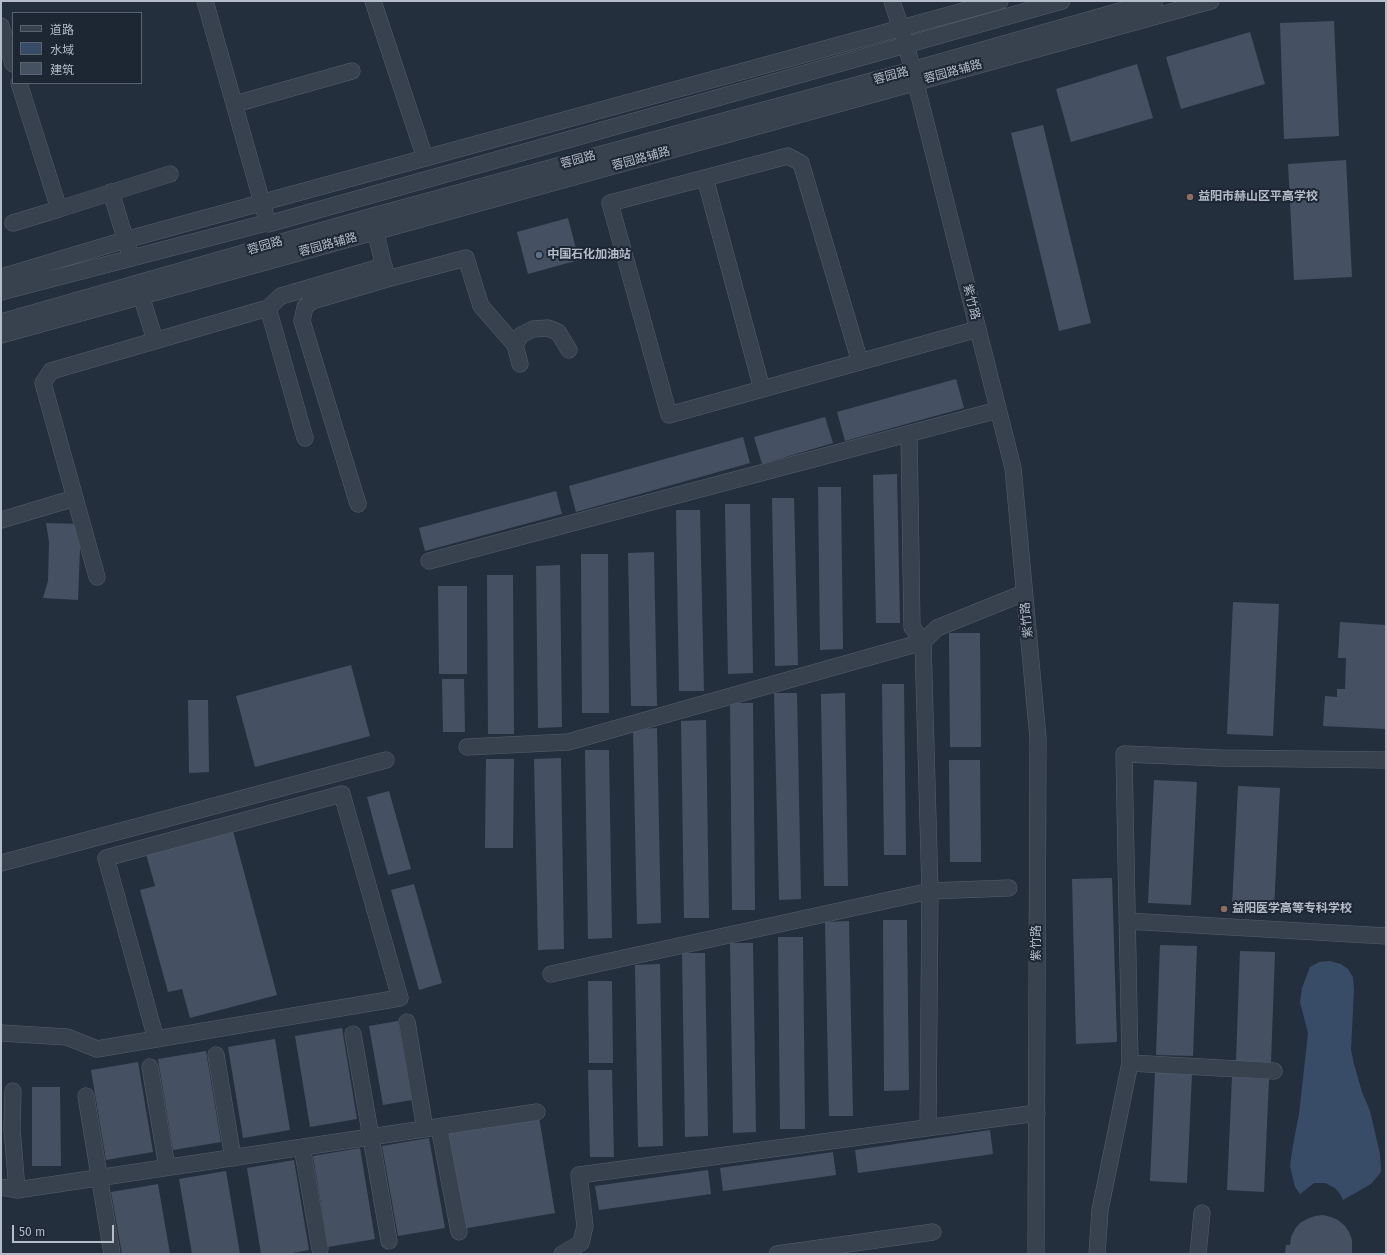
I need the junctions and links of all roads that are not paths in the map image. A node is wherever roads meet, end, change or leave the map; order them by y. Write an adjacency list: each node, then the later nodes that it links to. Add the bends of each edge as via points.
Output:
1 (206, 1): 15 (street)
2 (373, 1): 16 (street)
3 (892, 1): 9 (street, 紫竹路)
4 (1000, 1): 9 (street)
5 (1062, 1): 10 (street, 蓉园路)
6 (1155, 1): 13 (street, 蓉园路)
7 (1211, 1): 13 (street, 蓉园路辅路)
8 (1, 26): 11 (street)
9 (900, 28): 10 (street, 紫竹路); 16 (street)
10 (906, 44): 13 (street, 紫竹路); 24 (street, 蓉园路)
11 (12, 61)
12 (352, 71): 15 (street)
13 (913, 76): 22 (street, 蓉园路); 25 (street, 蓉园路辅路); 36 (street, 紫竹路)
14 (19, 84): 21 (street)
15 (235, 104): 20 (street)
16 (425, 158): 20 (street)
17 (170, 174): 19 (street)
18 (705, 178): 41 (street, via 788,156 801,163); 43 (street); 43 (street, via 610,203 669,415)
19 (111, 192): 21 (street); 26 (street)
20 (263, 203): 24 (street); 26 (street)
21 (59, 209): 23 (street)
22 (373, 216): 25 (street); 31 (street, 蓉园路)
23 (13, 223)
24 (268, 224): 27 (street, 蓉园路)
25 (375, 232): 28 (street); 31 (street, 蓉园路辅路)
26 (125, 240): 27 (street); 29 (street)
27 (132, 258): 30 (street, 蓉园路)
28 (385, 273): 33 (street, via 281,296); 39 (street, via 466,258 480,306); 48 (street, via 312,301 305,307 302,320)
29 (1, 277): 30 (street)
30 (39, 282): 32 (street, 蓉园路)
31 (140, 290): 34 (street, 蓉园路); 37 (street, 蓉园路辅路); 38 (street)
32 (1, 292)
33 (268, 308): 38 (street); 46 (street)
34 (41, 310): 35 (street, 蓉园路); 37 (street)
35 (1, 322)
36 (978, 329): 41 (street); 44 (street, 紫竹路)
37 (1, 335)
38 (155, 340): 47 (street, via 51,371 43,383)
39 (515, 345): 40 (street, via 521,335 532,329 548,328 558,332); 42 (street)
40 (569, 350)
41 (860, 362): 43 (street)
42 (520, 364)
43 (762, 389)
44 (998, 410): 45 (street); 52 (street, 紫竹路, via 1013,468)
45 (909, 434): 50 (street); 53 (street, via 912,627)
46 (305, 438)
47 (75, 498): 49 (street); 51 (street)
48 (358, 504)
49 (1, 520)
50 (429, 561)
51 (97, 577)
52 (1024, 593): 53 (street, via 937,628); 74 (street, 紫竹路, via 1038,738)
53 (923, 642): 54 (street, via 568,742); 59 (street)
54 (467, 747)
55 (386, 760): 57 (street)
56 (1386, 760): 60 (street, via 1124,754)
57 (1, 863)
58 (1009, 888): 59 (street)
59 (930, 891): 62 (street); 76 (street)
60 (1127, 922): 61 (street); 68 (street)
61 (1386, 936)
62 (551, 974)
63 (407, 1022): 75 (street)
64 (1, 1033): 66 (street, via 67,1037 97,1049)
65 (353, 1034): 77 (street)
66 (156, 1039): 66 (street, via 400,998 342,794 106,858)
67 (216, 1055): 79 (street)
68 (1130, 1063): 70 (street); 93 (street, via 1100,1210)
69 (150, 1067): 80 (street)
70 (1274, 1071)
71 (13, 1091): 83 (street, via 12,1129)
72 (86, 1096): 81 (street)
73 (538, 1112): 75 (street)
74 (1037, 1113): 76 (street); 92 (street, 紫竹路)
75 (432, 1128): 77 (street); 85 (street)
76 (928, 1128): 90 (street, via 579,1175 586,1226 581,1243)
77 (371, 1137): 78 (street); 87 (street)
78 (302, 1147): 79 (street); 88 (street)
79 (233, 1158): 80 (street)
80 (167, 1167): 81 (street)
81 (100, 1177): 83 (street); 89 (street)
82 (1, 1186): 83 (street)
83 (17, 1190)
84 (1202, 1213): 94 (street)
85 (459, 1232)
86 (933, 1232): 91 (street)
87 (389, 1241)
88 (320, 1249)
89 (112, 1254)
90 (562, 1254)
91 (777, 1254)
92 (1036, 1254)
93 (1097, 1254)
94 (1198, 1254)

